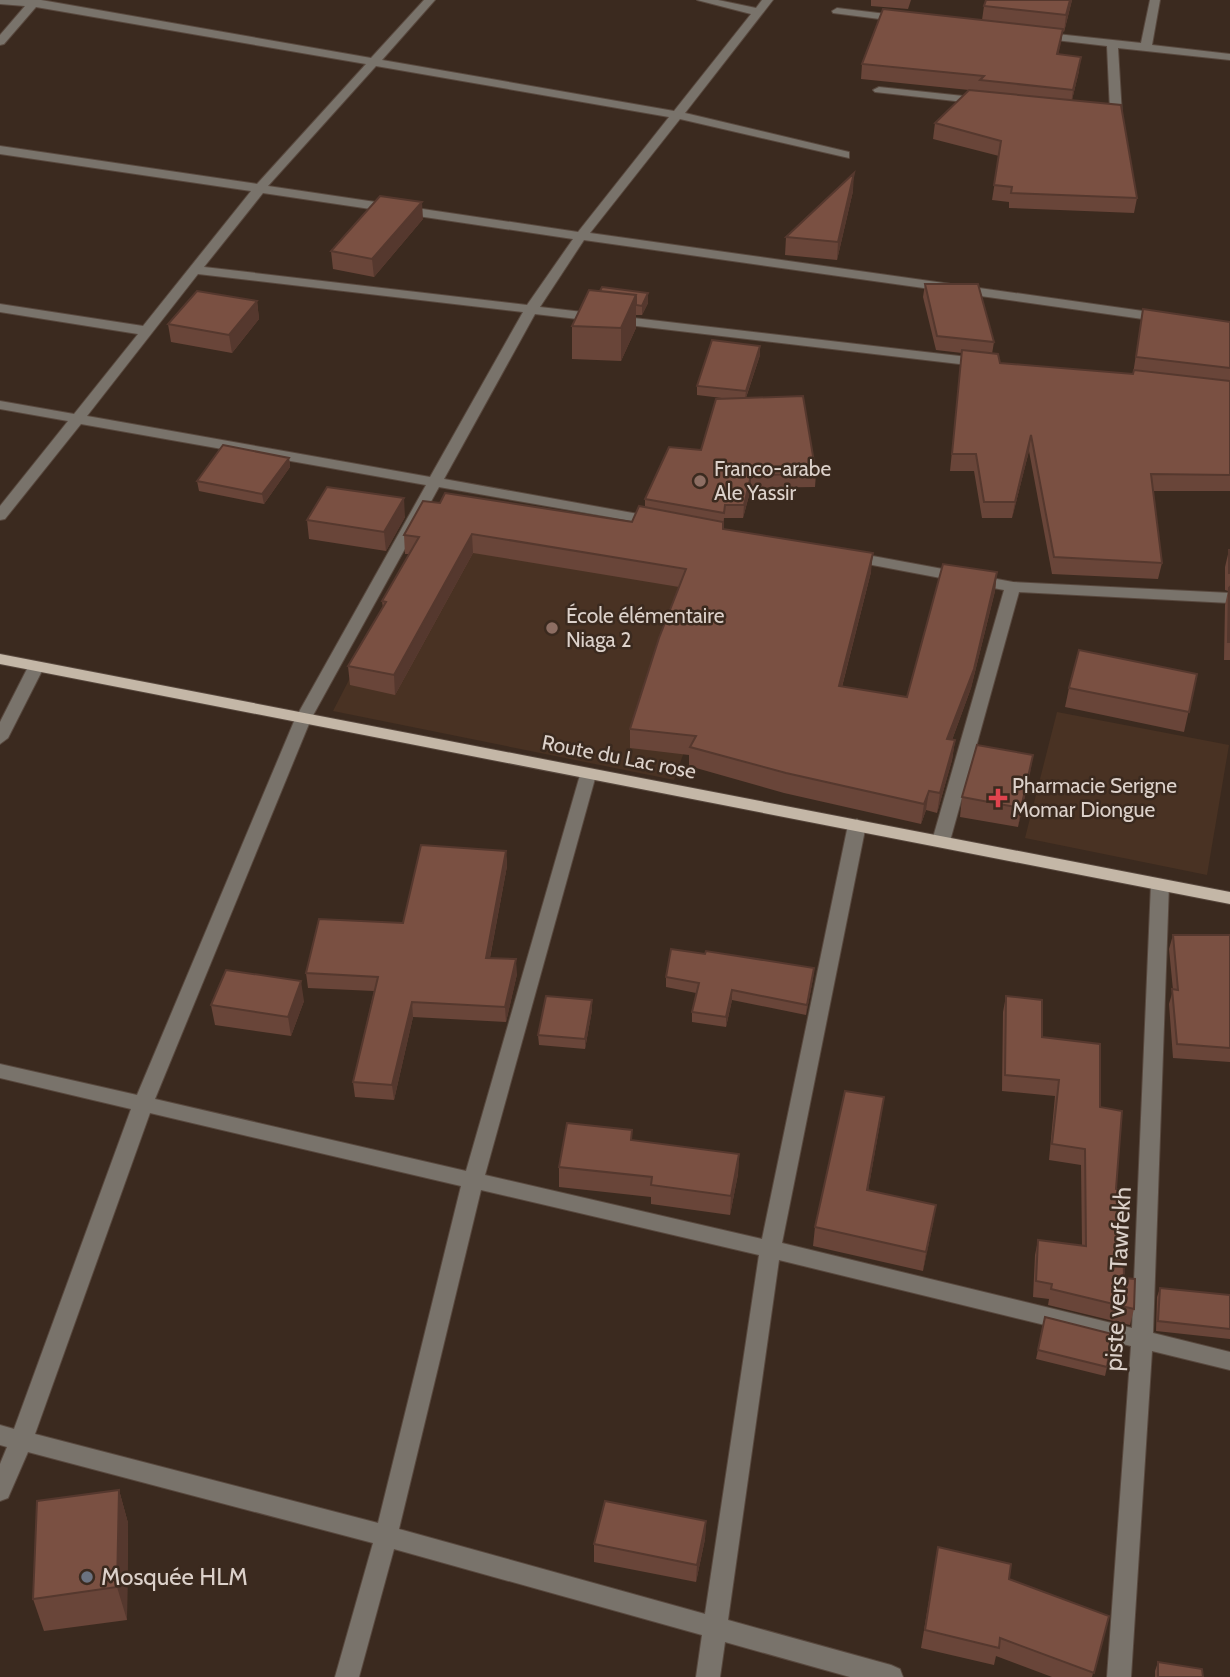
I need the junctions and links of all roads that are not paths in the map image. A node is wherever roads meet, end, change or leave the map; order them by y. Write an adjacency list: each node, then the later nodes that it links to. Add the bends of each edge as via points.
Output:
1 (430, 0): 14 (street)
2 (702, 0): 6 (street)
3 (1155, 0): 12 (street)
4 (0, 1): 5 (street)
5 (34, 2): 10 (street); 14 (street)
6 (763, 6): 18 (street)
7 (837, 11): 8 (street)
8 (919, 21)
9 (1030, 33): 11 (street)
10 (0, 42)
11 (1112, 43): 12 (street); 17 (street, via 1115,115)
12 (1146, 47): 13 (street)
13 (1230, 57)
14 (373, 62): 18 (street); 21 (street)
15 (879, 90): 16 (street)
16 (990, 102)
17 (1088, 112)
18 (678, 115): 20 (street); 22 (street)
19 (0, 150): 21 (street)
20 (845, 155)
21 (260, 188): 22 (street); 23 (street)
22 (581, 236): 25 (street); 26 (street)
23 (196, 270): 25 (street); 27 (street)
24 (0, 308): 27 (street)
25 (530, 311): 28 (street); 31 (street)
26 (1175, 319)
27 (147, 331): 30 (street)
28 (997, 364)
29 (0, 405): 30 (street)
30 (76, 418): 31 (street); 32 (street)
31 (434, 480): 33 (street); 39 (street)
32 (0, 516)
33 (677, 525)
34 (838, 554): 35 (street)
35 (1013, 587): 36 (street); 43 (street)
36 (1230, 598)
37 (0, 659): 38 (main road, Route du Lac rose)
38 (36, 667): 39 (main road, Route du Lac rose); 40 (street)
39 (303, 719): 41 (main road, Route du Lac rose); 47 (street)
40 (0, 738)
41 (588, 775): 42 (main road, Route du Lac rose); 48 (street)
42 (856, 825): 43 (main road, Route du Lac rose); 49 (street)
43 (941, 841): 44 (main road, Route du Lac rose)
44 (1160, 884): 45 (main road, Route du Lac rose); 50 (street, piste vers Tawfekh)
45 (1230, 898)
46 (0, 1071): 47 (street)
47 (143, 1104): 48 (street); 52 (street)
48 (473, 1180): 49 (street); 54 (street)
49 (770, 1249): 50 (street); 55 (street)
50 (1142, 1341): 51 (street); 59 (street, piste vers Tawfekh)
51 (1230, 1361)
52 (10, 1438): 53 (street); 54 (street)
53 (0, 1491)
54 (386, 1536): 55 (street); 56 (street)
55 (715, 1628): 57 (street); 58 (street)
56 (347, 1677)
57 (708, 1677)
58 (891, 1677)
59 (1119, 1677)

